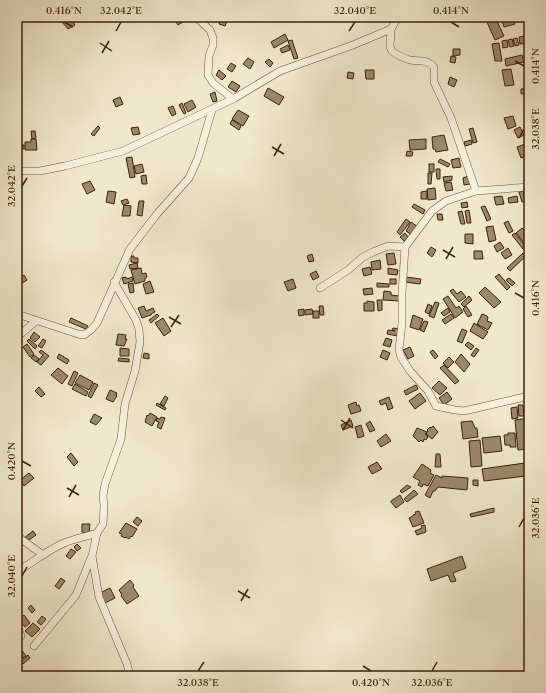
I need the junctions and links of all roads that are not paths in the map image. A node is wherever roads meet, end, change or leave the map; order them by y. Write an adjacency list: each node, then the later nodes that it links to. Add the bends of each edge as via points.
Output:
1 (196, 17): 4 (street, via 210,30 213,38 208,75 213,83)
2 (398, 17): 3 (street)
3 (391, 29): 4 (street, via 280,71); 8 (street, via 392,51 409,60 426,61 434,67 434,82 451,118)
4 (234, 100): 5 (street)
5 (212, 110): 6 (street, via 123,151 40,171); 10 (street, via 198,158 189,178 130,250)
6 (17, 171)
7 (529, 187): 8 (street)
8 (476, 192): 9 (street, via 440,205)
9 (405, 247): 11 (street, via 388,246 362,257 348,270); 15 (street, via 399,350 410,371 428,391 436,406 464,411)
10 (114, 282): 13 (street, via 97,323 84,335); 17 (street, via 136,320 140,342 125,404 121,439 105,484 102,524)
11 (320, 288)
12 (17, 314): 13 (street)
13 (36, 321): 14 (street)
14 (17, 337)
15 (529, 396)
16 (17, 532): 18 (street)
17 (97, 533): 18 (street, via 64,543); 19 (street)
18 (43, 555): 20 (street)
19 (92, 556): 23 (street, via 76,595); 24 (street, via 99,598)
20 (17, 572)
21 (17, 626): 22 (street)
22 (21, 636)
23 (34, 646)
24 (130, 676)

